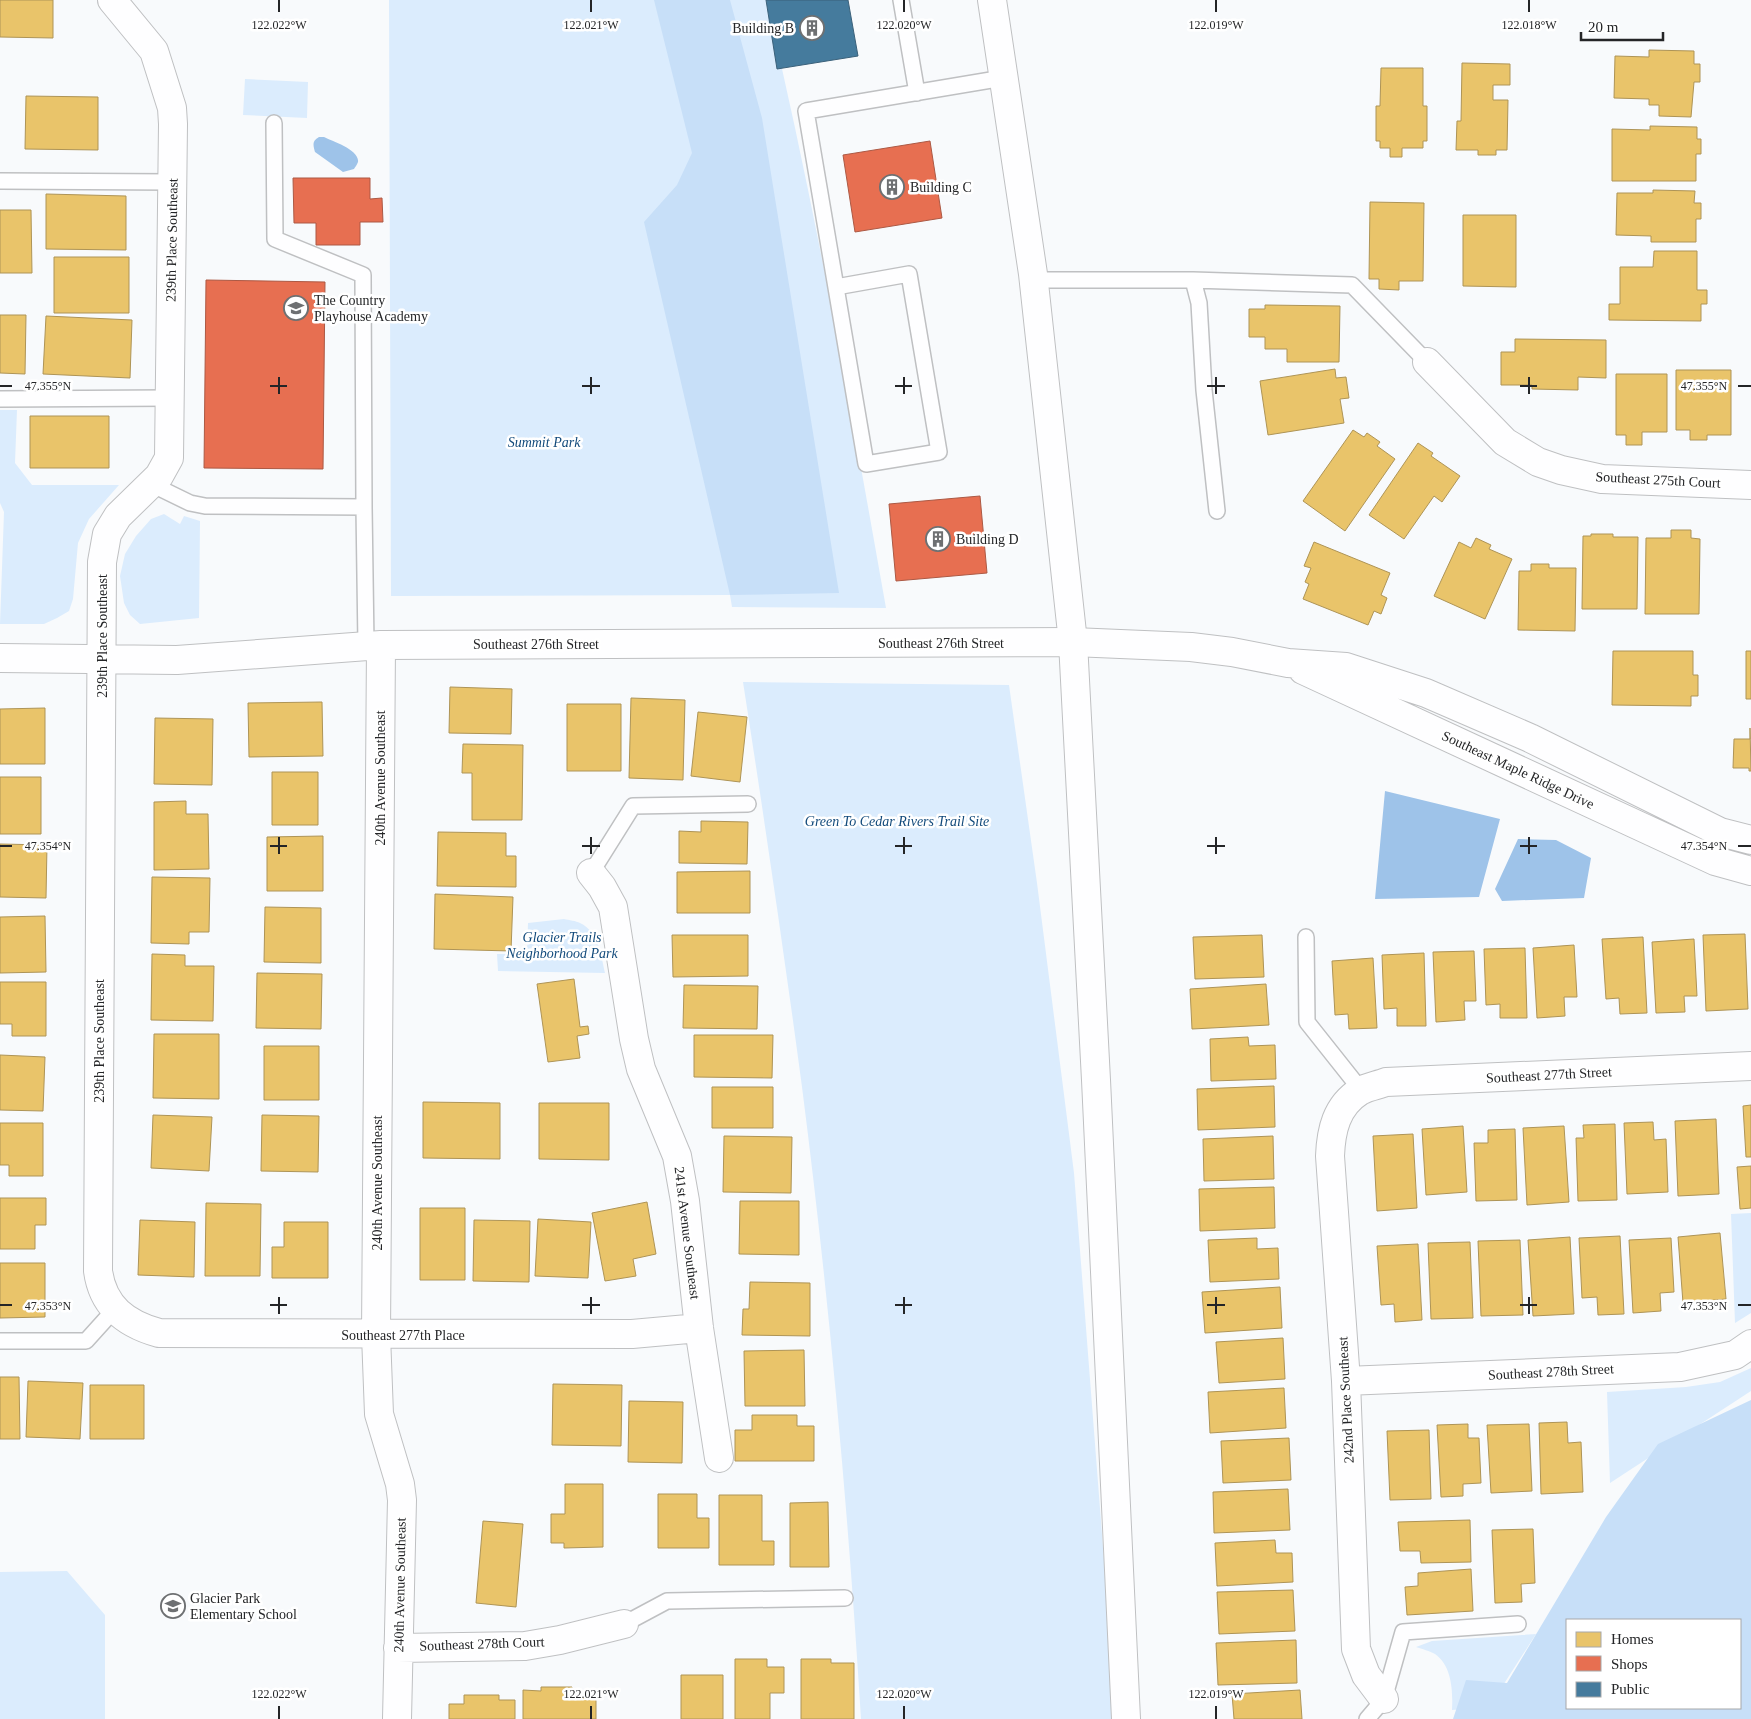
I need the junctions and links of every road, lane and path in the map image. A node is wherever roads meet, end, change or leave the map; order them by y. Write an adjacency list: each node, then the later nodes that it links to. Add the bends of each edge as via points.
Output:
1 (112, 0): 8 (street, 239th Place Southeast, via 154,51 172,108)
2 (901, 0): 5 (lane)
3 (992, 0): 4 (street)
4 (1003, 78): 5 (lane); 9 (street)
5 (917, 93): 11 (lane, via 806,111)
6 (274, 123): 17 (lane, via 275,239 363,275)
7 (0, 181): 8 (lane)
8 (172, 182): 14 (street, 239th Place Southeast)
9 (1034, 280): 10 (lane); 19 (street)
10 (1193, 280): 12 (lane, via 1352,285); 18 (lane, via 1199,303 1204,390)
11 (836, 287): 11 (lane, via 866,464 939,452 909,274)
12 (1427, 362): 16 (street, Southeast 275th Court, via 1505,442 1538,462 1602,479)
13 (0, 398): 14 (lane)
14 (170, 398): 15 (street, 239th Place Southeast, via 168,458)
15 (151, 484): 17 (lane, via 190,503 205,506); 22 (street, 239th Place Southeast, via 118,516 107,534 102,562)
16 (1751, 485)
17 (364, 507): 20 (lane)
18 (1217, 511)
19 (1073, 642): 20 (street, Southeast 276th Street); 23 (street, Southeast Maple Ridge Drive, via 1191,647); 44 (street)
20 (373, 645): 22 (street, Southeast 276th Street, via 177,660); 33 (street, 240th Avenue Southeast)
21 (0, 658): 22 (street, Southeast 276th Street)
22 (102, 659): 31 (street, 239th Place Southeast, via 98,1271 100,1284)
23 (1288, 663): 25 (street, Southeast Maple Ridge Drive, via 1346,667 1426,693 1530,738 1720,832); 26 (street, Southeast Maple Ridge Drive, via 1715,861)
24 (748, 804): 27 (lane, via 633,806)
25 (1751, 840)
26 (1751, 871)
27 (591, 873): 32 (street, 241st Avenue Southeast, via 613,907 641,1069 677,1156)
28 (1306, 937): 30 (lane, via 1307,1022)
29 (1751, 1066): 30 (street, Southeast 277th Street, via 1386,1082)
30 (1356, 1095): 36 (street, 242nd Place Southeast, via 1336,1116 1330,1136)
31 (114, 1310): 33 (street, Southeast 277th Place, via 127,1321 158,1333); 34 (lane, via 86,1341)
32 (699, 1328): 33 (street, Southeast 277th Place, via 632,1334); 37 (street, 241st Avenue Southeast)
33 (376, 1335): 41 (street, 240th Avenue Southeast, via 380,1414 402,1500)
34 (0, 1341)
35 (1751, 1344): 36 (street, Southeast 278th Street, via 1735,1355 1680,1367)
36 (1346, 1381): 42 (street, 242nd Place Southeast, via 1356,1649)
37 (719, 1458)
38 (845, 1598): 39 (lane, via 667,1601)
39 (624, 1624): 41 (street, Southeast 278th Court, via 524,1646)
40 (1518, 1624): 42 (lane, via 1403,1632)
41 (398, 1648): 43 (street, 240th Avenue Southeast)
42 (1376, 1709)
43 (396, 1719)
44 (1126, 1719)

